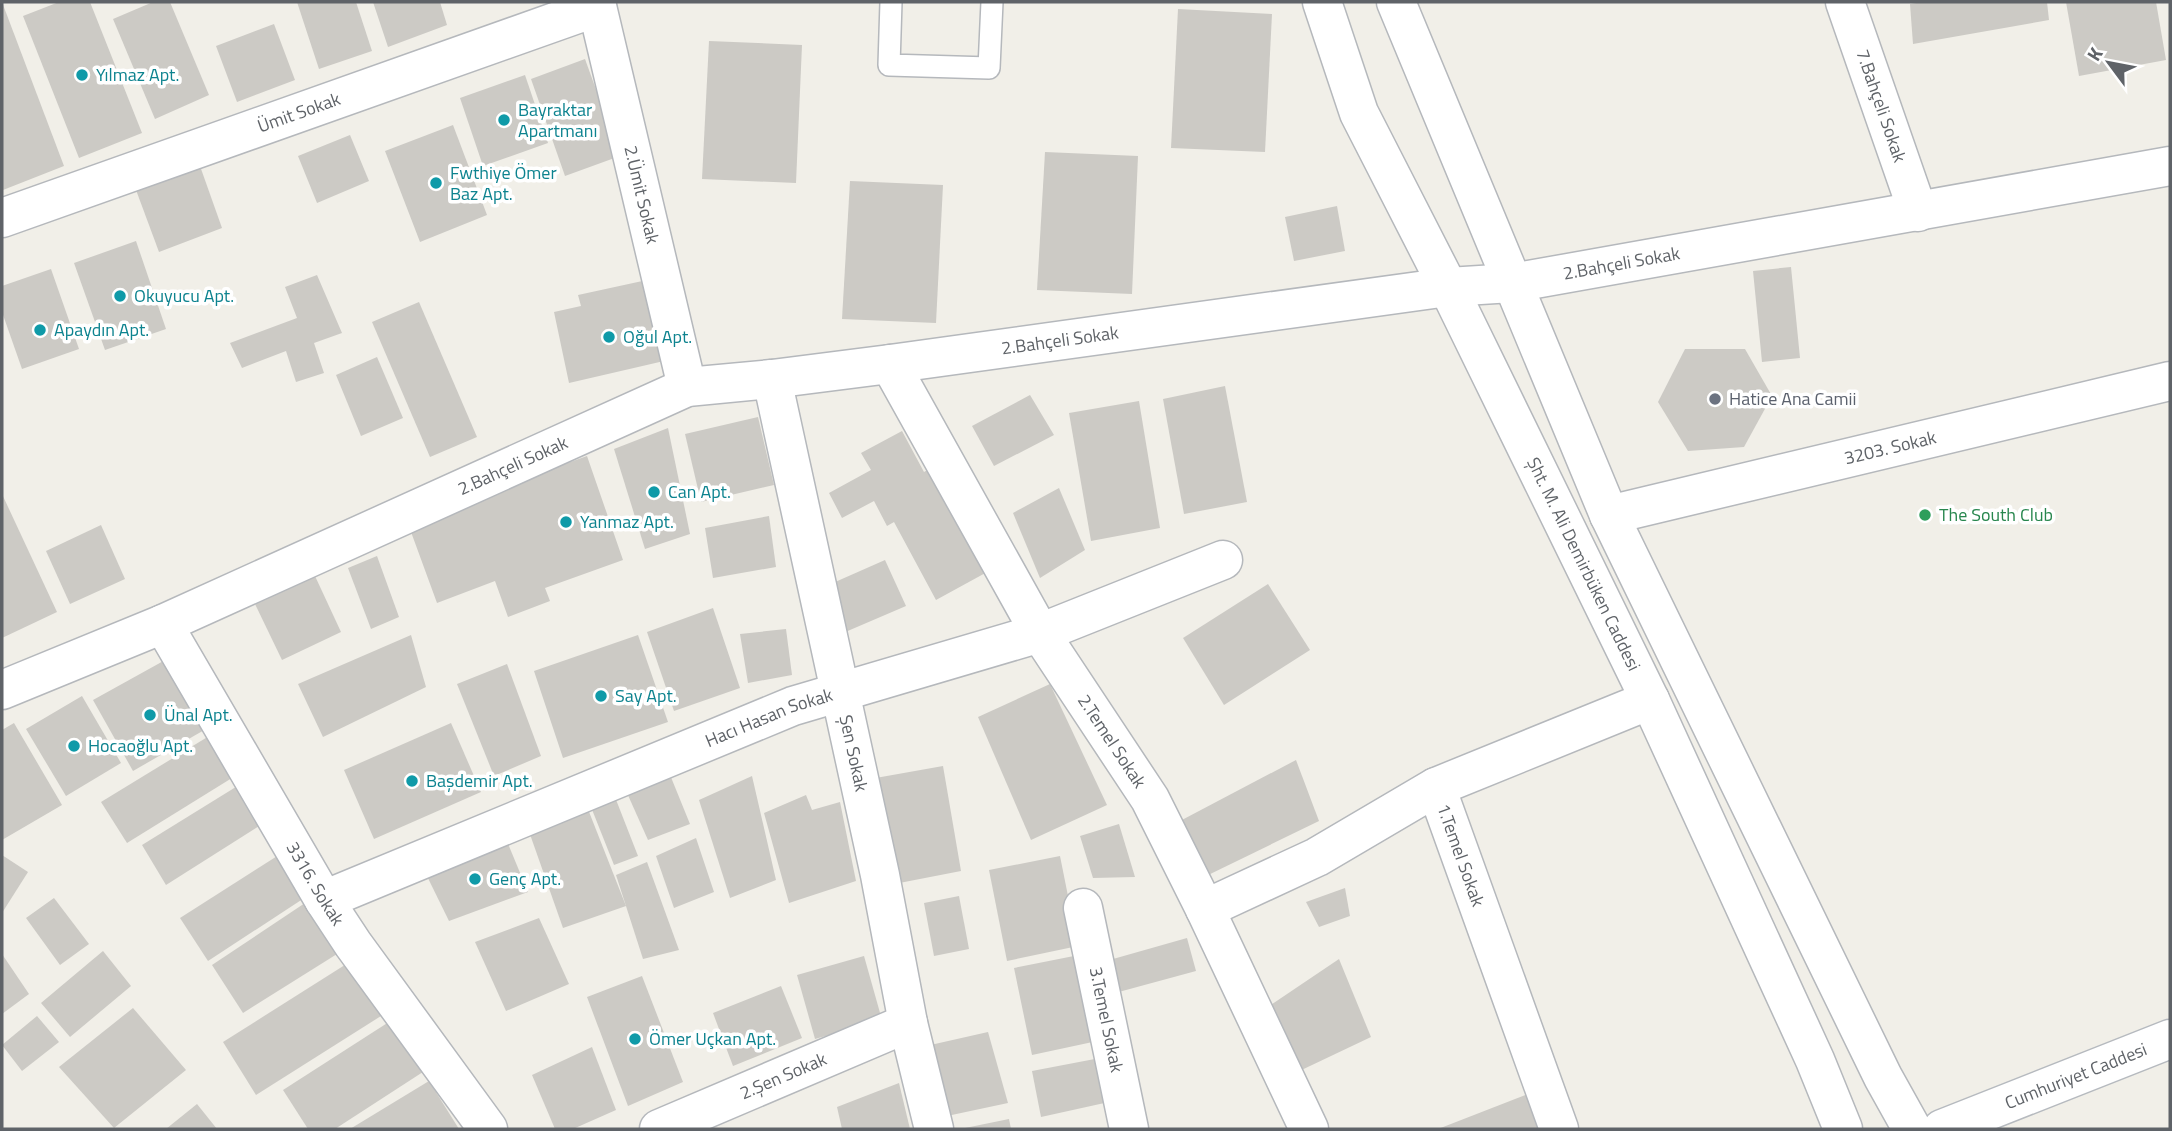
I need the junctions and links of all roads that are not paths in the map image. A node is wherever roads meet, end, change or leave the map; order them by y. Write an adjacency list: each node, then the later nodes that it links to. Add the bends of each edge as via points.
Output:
1 (891, 2): 2 (lane, via 889,65 989,68)
2 (992, 2)
3 (1322, 2): 11 (street, Şht. M. Ali Demirbüken Caddesi, via 1359,113)
4 (1396, 2): 10 (street)
5 (1845, 2): 8 (street, 7.Bahçeli Sokak)
6 (596, 5): 9 (street, Ümit Sokak); 15 (street, 2.Ümit Sokak)
7 (2170, 166): 8 (street, 2.Bahçeli Sokak)
8 (1918, 212): 10 (street, 2.Bahçeli Sokak)
9 (2, 218)
10 (1512, 283): 11 (street, 2.Bahçeli Sokak); 16 (street)
11 (1448, 287): 12 (street, 2.Bahçeli Sokak); 22 (street, Şht. M. Ali Demirbüken Caddesi)
12 (890, 364): 13 (street, 2.Bahçeli Sokak); 19 (street, 2.Temel Sokak)
13 (772, 379): 15 (street, 2.Bahçeli Sokak); 21 (street, Şen Sokak)
14 (2170, 381): 16 (street, 3203. Sokak)
15 (687, 387): 18 (street, 2.Bahçeli Sokak)
16 (1609, 514): 36 (street)
17 (1223, 560): 19 (street, Hacı Hasan Sokak)
18 (163, 624): 20 (street, 2.Bahçeli Sokak); 24 (street, 3316. Sokak)
19 (1040, 633): 21 (street, Hacı Hasan Sokak); 26 (street, 2.Temel Sokak, via 1150,799)
20 (2, 690)
21 (840, 692): 24 (street, Hacı Hasan Sokak, via 793,706); 27 (street, Şen Sokak)
22 (1650, 700): 23 (street); 35 (street, Şht. M. Ali Demirbüken Caddesi)
23 (1436, 787): 26 (street, 1.Temel Sokak, via 1317,857); 34 (street, 1.Temel Sokak)
24 (324, 900): 29 (street, 3316. Sokak)
25 (1083, 908): 32 (street, 3.Temel Sokak)
26 (1205, 909): 33 (street, 2.Temel Sokak)
27 (908, 1023): 30 (street, 2.Şen Sokak); 31 (street, Şen Sokak)
28 (2170, 1040): 37 (street, Cumhuriyet Caddesi)
29 (488, 1129)
30 (659, 1129)
31 (934, 1129)
32 (1129, 1129)
33 (1309, 1129)
34 (1559, 1129)
35 (1843, 1129)
36 (1912, 1129)
37 (1942, 1129)

